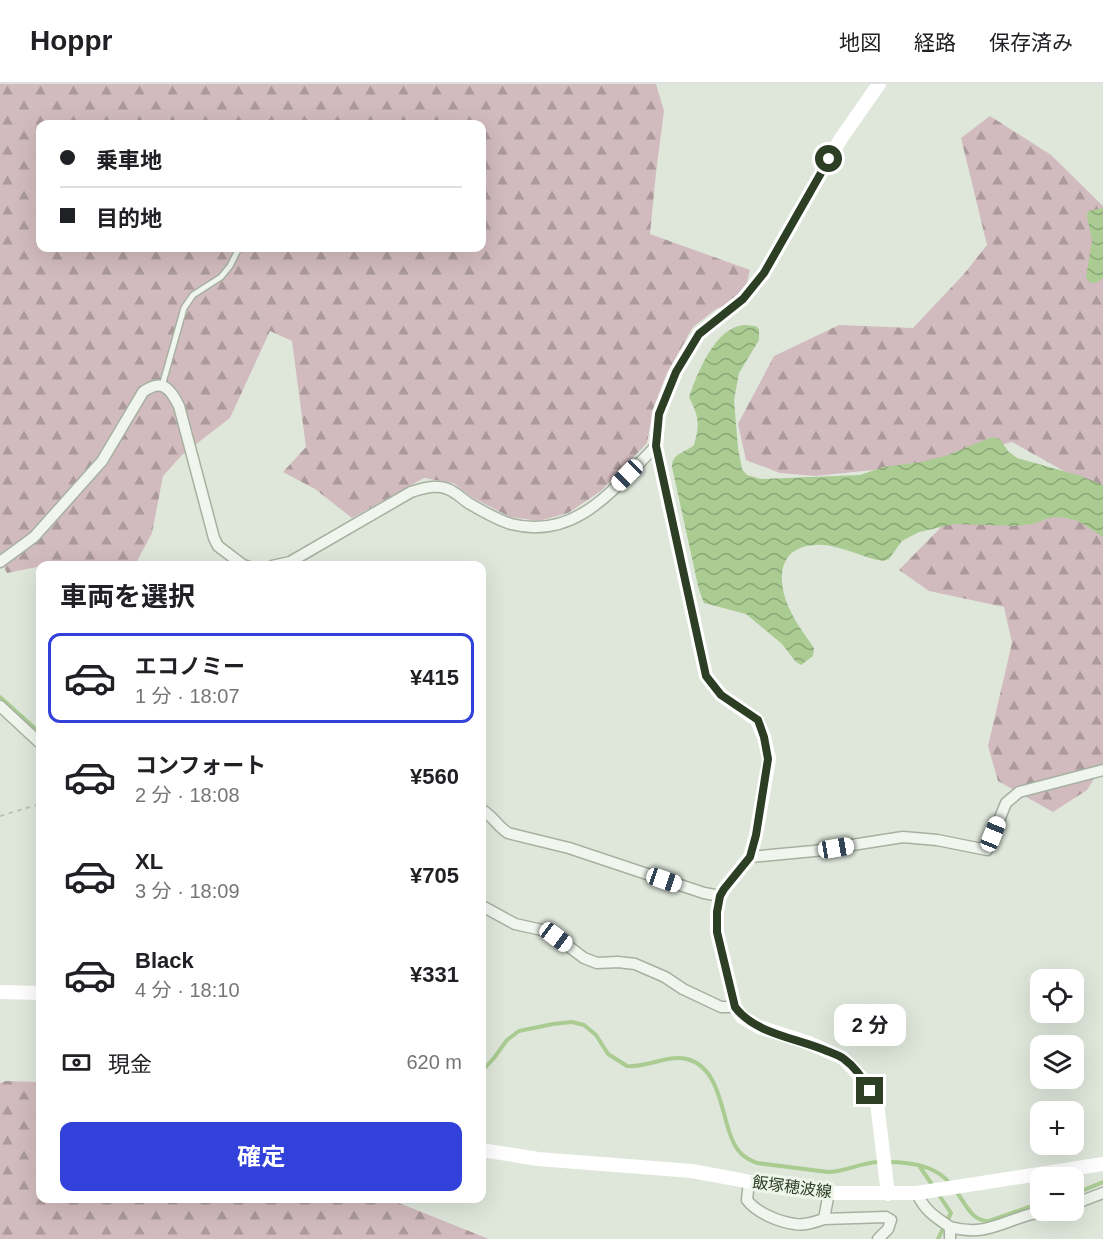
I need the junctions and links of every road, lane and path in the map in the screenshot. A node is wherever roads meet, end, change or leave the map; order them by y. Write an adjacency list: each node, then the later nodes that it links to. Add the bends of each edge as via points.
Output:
1 (879, 84): 4 (street, via 840,140 764,273 743,299 699,334 676,372 659,414)
2 (237, 252): 3 (lane, via 221,277 194,295 184,308)
3 (162, 386): 5 (street, via 171,391 178,406 214,538 218,546); 7 (street, via 152,386 143,392 102,460 34,537)
4 (656, 446): 6 (street, via 598,504 551,527 509,523 453,491 432,486 411,492); 14 (street, via 706,676 721,695 758,720 764,737 768,759)
5 (239, 561)
6 (292, 561)
7 (0, 562)
8 (0, 706): 9 (street)
9 (36, 739)
10 (1103, 770): 14 (street, via 1019,792 1006,803 987,850 903,837)
11 (36, 805): 13 (path)
12 (486, 813): 15 (street, via 508,833)
13 (0, 816)
14 (750, 857): 15 (street)
15 (720, 896): 19 (street, via 717,932)
16 (486, 908): 19 (street, via 515,924 556,937 584,958 597,963 634,964 721,1007)
17 (0, 992): 18 (street)
18 (36, 993)
19 (735, 1007): 26 (street, via 742,1017 759,1027 843,1058 864,1080 877,1103)
20 (486, 1151): 22 (street, 飯塚穂波線, via 538,1159 692,1171)
21 (1103, 1164): 24 (street, 飯塚穂波線)
22 (749, 1181): 23 (street, 飯塚穂波線); 29 (street, via 747,1200 778,1220 796,1225)
23 (829, 1192): 26 (street, 飯塚穂波線); 29 (street)
24 (917, 1193): 26 (street, 飯塚穂波線); 30 (street, via 931,1214)
25 (1103, 1193): 27 (street)
26 (888, 1194)
27 (1084, 1200)
28 (1030, 1214): 30 (street, via 974,1232)
29 (824, 1219): 31 (street, via 886,1217 891,1220 888,1229)
30 (950, 1227): 32 (street)
31 (878, 1239)
32 (951, 1239)

